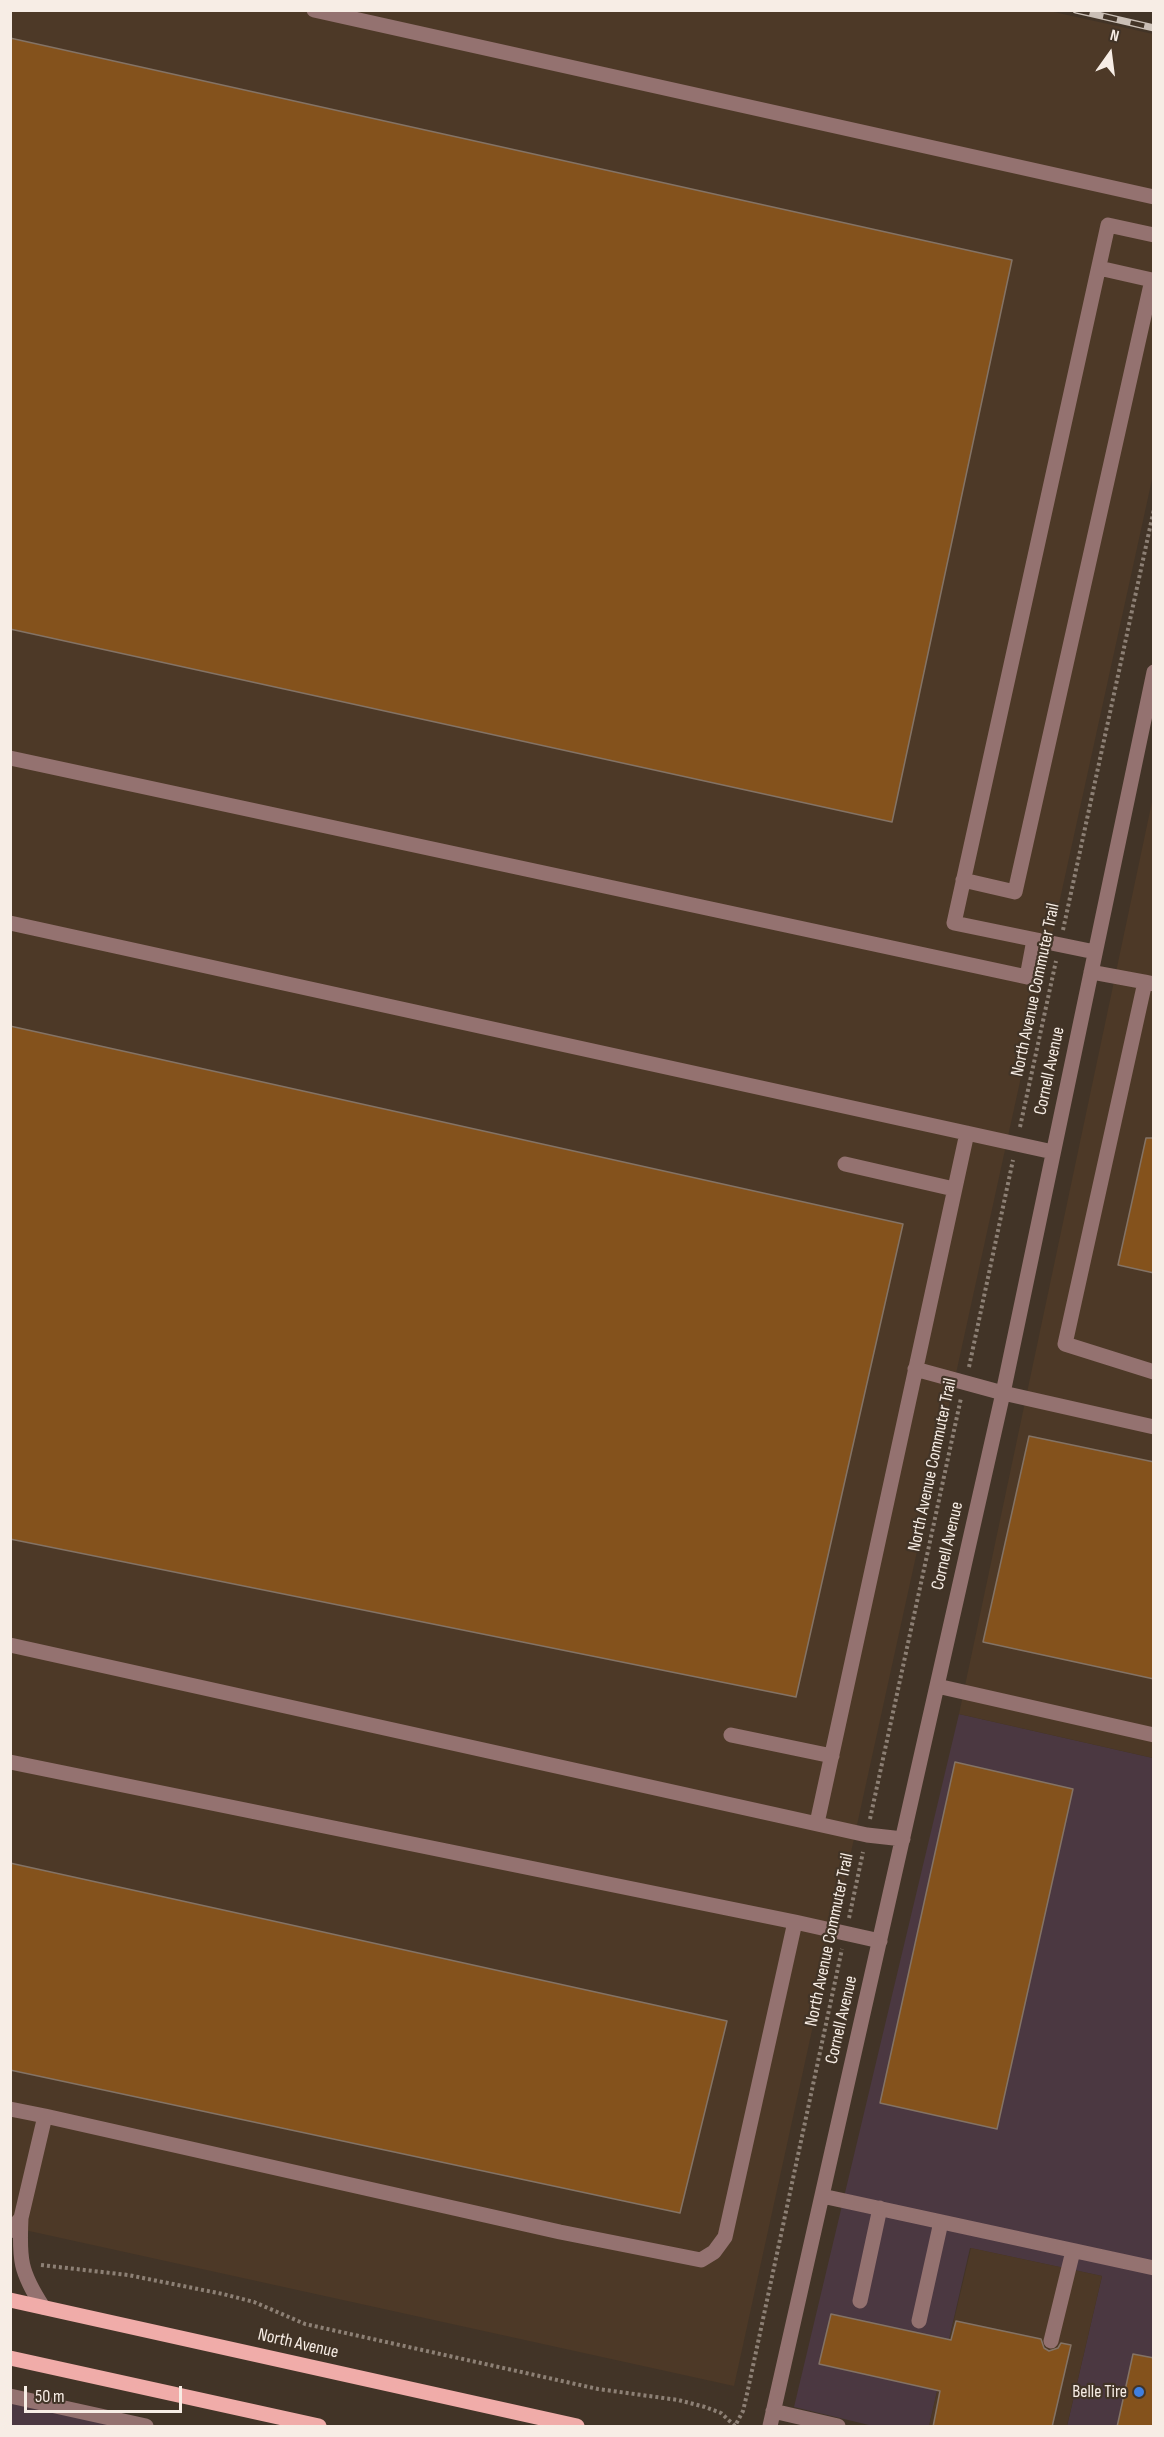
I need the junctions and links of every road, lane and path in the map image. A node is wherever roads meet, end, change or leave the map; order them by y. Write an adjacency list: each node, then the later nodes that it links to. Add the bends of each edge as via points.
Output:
1 (314, 10): 2 (street)
2 (1154, 197)
3 (1154, 235): 4 (street, via 1108,225)
4 (1099, 268): 8 (street); 8 (street, via 1152,280 1015,892)
5 (1154, 508): 11 (path, North Avenue Commuter Trail)
6 (1154, 672): 12 (street, Cornell Avenue)
7 (10, 758): 10 (street, via 1028,977)
8 (963, 880): 10 (street, via 954,923)
9 (10, 923): 15 (street)
10 (1034, 940): 11 (street)
11 (1060, 945): 12 (street); 16 (path, North Avenue Commuter Trail)
12 (1095, 952): 13 (street, Cornell Avenue)
13 (1091, 972): 14 (street); 17 (street, Cornell Avenue)
14 (1149, 983): 21 (street, via 1065,1344)
15 (967, 1133): 16 (street); 19 (street)
16 (1017, 1144): 17 (street); 22 (path, North Avenue Commuter Trail)
17 (1053, 1152): 23 (street, Cornell Avenue)
18 (845, 1164): 19 (street)
19 (954, 1189): 20 (street)
20 (915, 1369): 22 (street); 29 (street)
21 (1154, 1372)
22 (965, 1382): 23 (street); 32 (path, North Avenue Commuter Trail)
23 (1003, 1393): 24 (street); 26 (street, Cornell Avenue)
24 (1154, 1426)
25 (10, 1645): 31 (street)
26 (937, 1686): 28 (street); 33 (street, Cornell Avenue)
27 (731, 1735): 29 (street)
28 (1154, 1735)
29 (831, 1756): 31 (street)
30 (10, 1762): 34 (street)
31 (817, 1823): 32 (street)
32 (867, 1834): 33 (street); 35 (path, North Avenue Commuter Trail)
33 (903, 1839): 36 (street, Cornell Avenue)
34 (795, 1922): 35 (street); 38 (street, via 725,2237 714,2252 701,2260)
35 (845, 1933): 36 (street); 60 (path, North Avenue Commuter Trail, via 747,2394)
36 (880, 1941): 39 (street, Cornell Avenue)
37 (10, 2109): 38 (street)
38 (45, 2116): 41 (street)
39 (822, 2196): 40 (street); 56 (street, Cornell Avenue)
40 (880, 2208): 42 (street); 48 (street)
41 (21, 2217): 43 (street); 49 (street, via 22,2270)
42 (941, 2222): 44 (street); 51 (street)
43 (10, 2231)
44 (1073, 2251): 46 (street); 52 (street)
45 (35, 2264): 60 (path, via 128,2275 224,2294 305,2324 598,2389 705,2407 721,2413)
46 (1154, 2268)
47 (10, 2300): 49 (main road, North Avenue)
48 (860, 2301)
49 (42, 2307): 50 (main road); 59 (main road, North Avenue)
50 (10, 2312)
51 (919, 2321)
52 (1052, 2341)
53 (10, 2358): 58 (main road)
54 (10, 2396): 55 (street)
55 (80, 2419): 57 (street)
56 (771, 2419): 61 (street)
57 (146, 2427)
58 (319, 2427)
59 (577, 2427)
60 (735, 2427)
61 (838, 2427)

